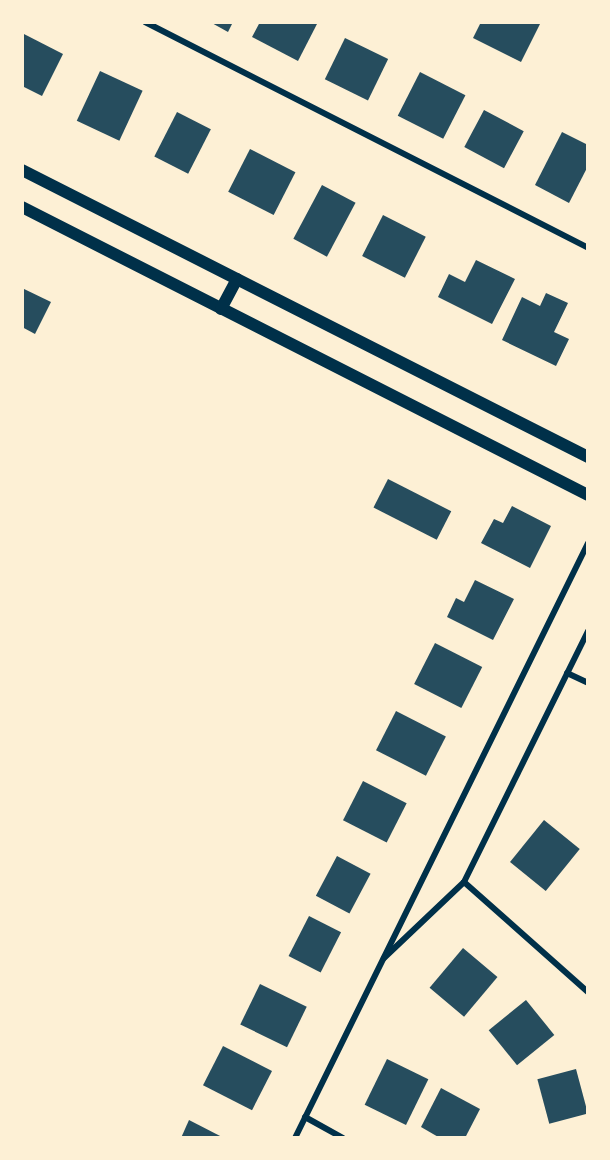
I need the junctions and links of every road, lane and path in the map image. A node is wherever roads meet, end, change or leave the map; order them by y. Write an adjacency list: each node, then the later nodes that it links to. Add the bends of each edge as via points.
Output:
1 (145, 22): 4 (street)
2 (22, 170): 5 (main road)
3 (22, 207): 6 (main road)
4 (588, 248)
5 (237, 279): 6 (main road); 7 (main road)
6 (221, 309): 8 (main road)
7 (588, 457)
8 (588, 495)
9 (588, 543): 14 (street)
10 (588, 631): 11 (street)
11 (567, 673): 12 (street); 13 (street)
12 (588, 683)
13 (464, 882): 14 (street); 15 (street)
14 (379, 963): 16 (street)
15 (588, 992)
16 (305, 1117): 17 (street); 18 (street)
17 (295, 1137)
18 (343, 1137)

